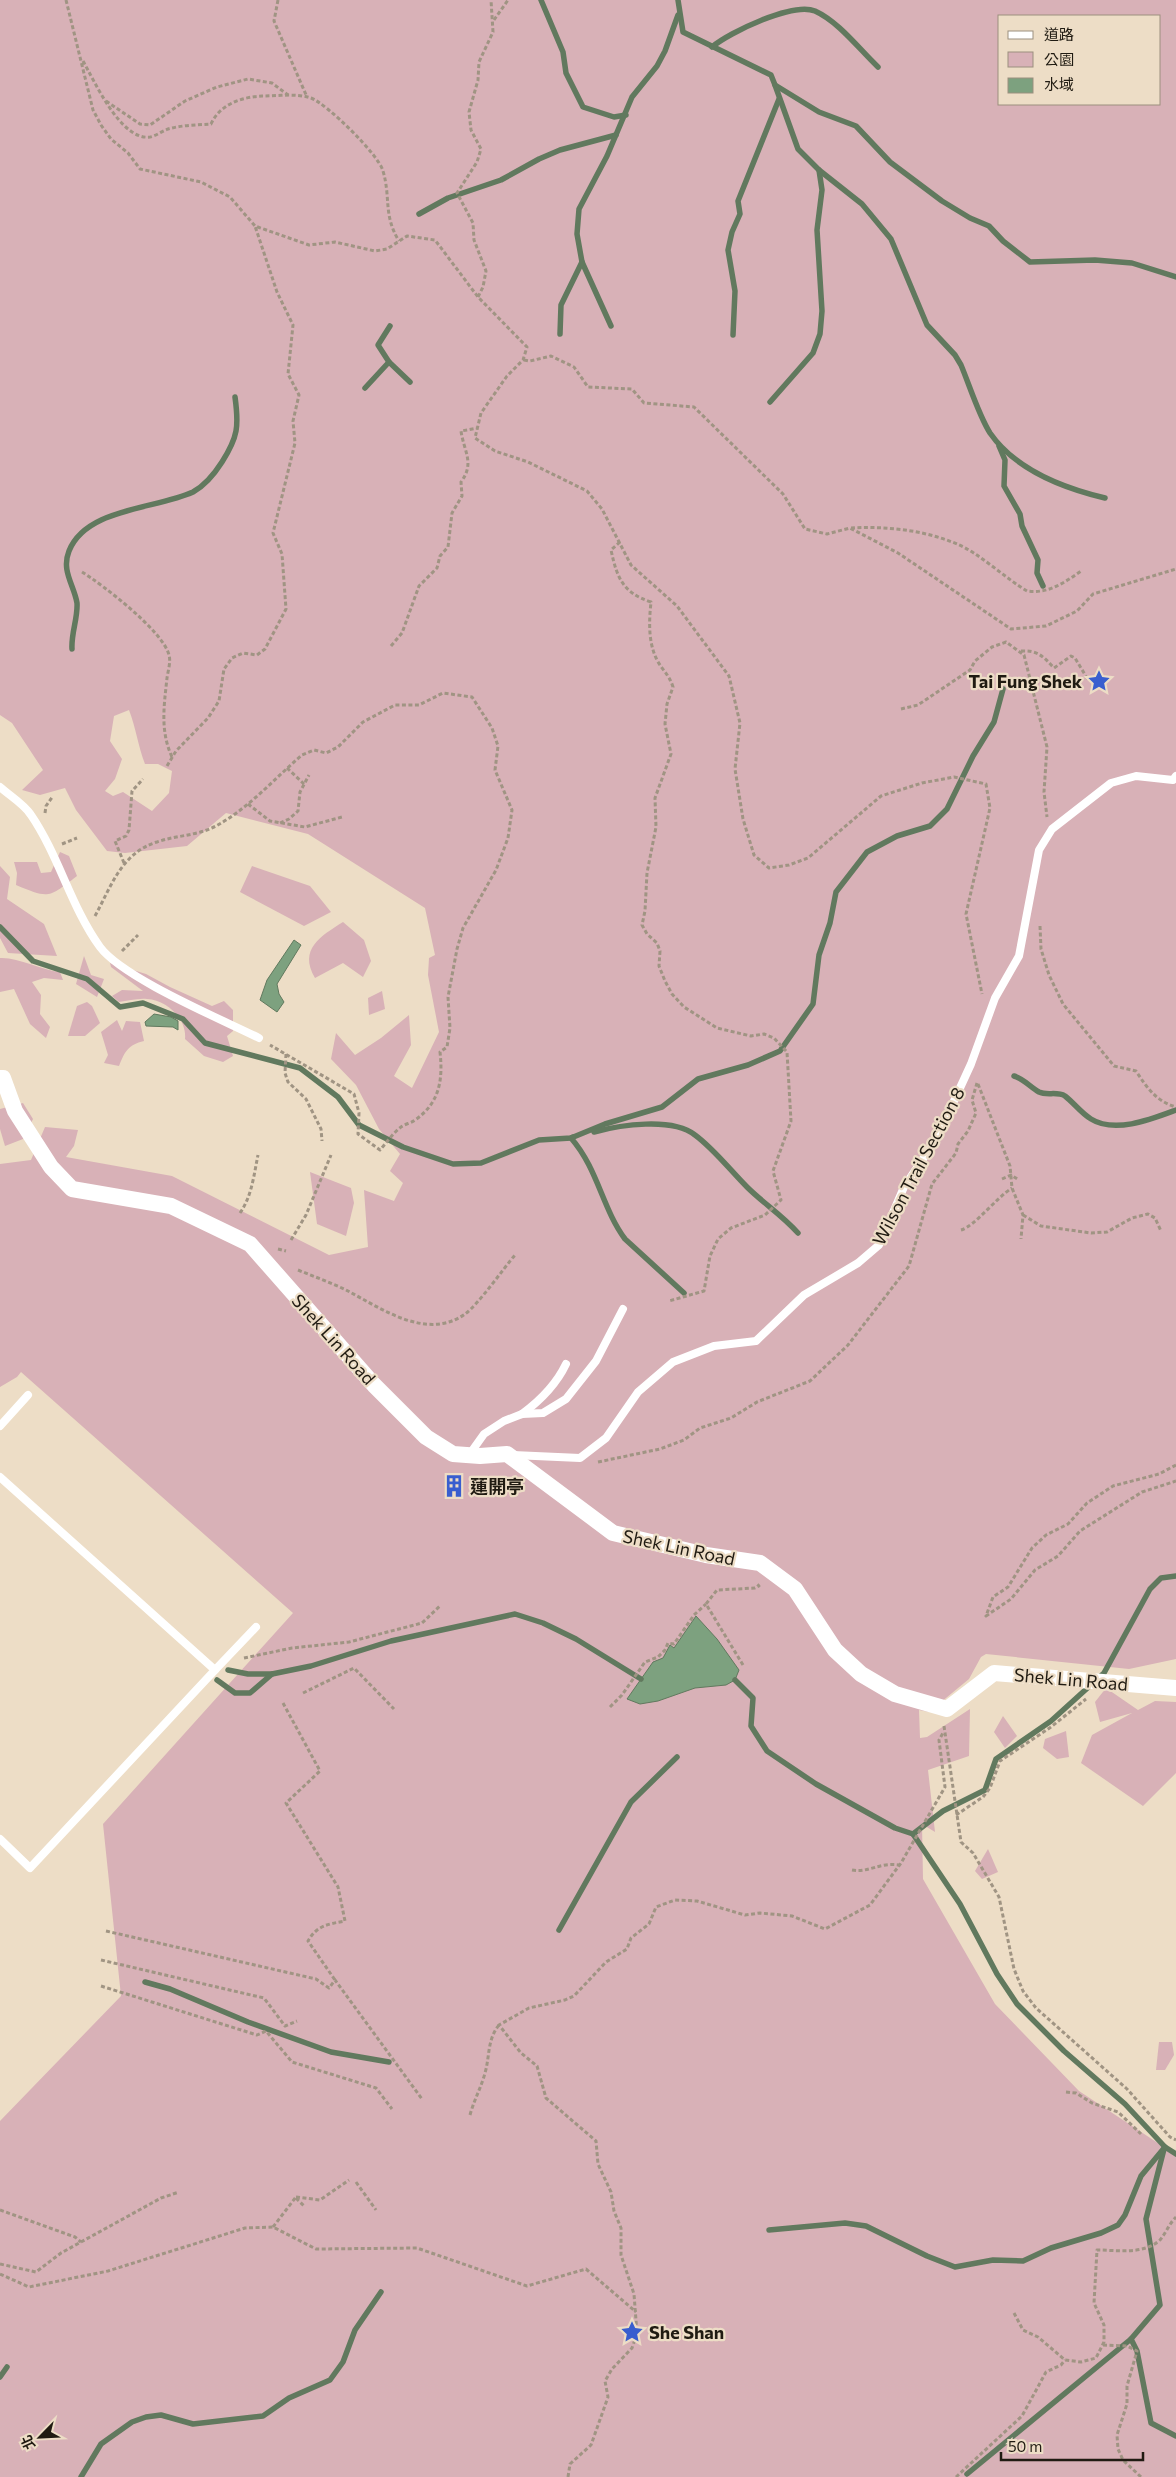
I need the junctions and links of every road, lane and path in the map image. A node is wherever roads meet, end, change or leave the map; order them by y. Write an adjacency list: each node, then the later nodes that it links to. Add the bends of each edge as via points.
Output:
1 (66, 0): 6 (path)
2 (278, 0): 8 (path, via 274,21)
3 (491, 0): 5 (path)
4 (508, 0): 5 (path)
5 (494, 21): 12 (path, via 493,32 479,62 478,80 469,112 471,130 481,149 478,162 457,193 473,223 474,240 486,271)
6 (81, 56): 9 (path); 10 (path, via 100,125 140,169 201,182 230,197)
7 (288, 96): 8 (path); 9 (path, via 272,83 248,79 201,94 150,124 140,124); 9 (path, via 249,97 229,104 214,116 211,124 169,129 150,137 124,126)
8 (307, 97): 11 (path, via 314,99 351,130 383,168 387,186 386,206 392,230)
9 (104, 99)
10 (255, 226): 11 (path, via 309,245 335,242 375,252 388,249); 24 (path, via 277,292 293,325 292,349 287,365 299,395 293,421 294,443 273,534 282,554 286,609 265,649 256,655 243,653 232,658 224,669 219,701)
11 (399, 241): 12 (path, via 407,236 435,240)
12 (478, 297): 13 (path, via 527,347)
13 (523, 360): 14 (path, via 507,376 481,413); 15 (path, via 551,356 574,367 588,387 632,389 644,403 694,407 782,494 806,529 827,534)
14 (478, 428): 16 (path, via 476,438 495,451 528,462 587,491 602,509); 20 (path, via 461,431 463,448 469,458 468,472 461,482 462,496 452,513 448,547 440,556 437,568 419,586 402,633)
15 (850, 528): 17 (path, via 906,558 1010,629 1046,626 1077,611 1093,594); 18 (path, via 875,526 913,531 958,544 1027,591 1037,593 1053,588)
16 (620, 542): 45 (path, via 630,565 677,606 728,676 740,723 735,769 743,818 754,855 769,868 808,858 881,796 954,776 986,784 990,808 966,914); 66 (path, via 611,550 614,564 624,588 651,602 648,622 651,641 658,662 666,670 673,687 665,724 670,754 655,798 656,828 642,925 657,944 659,966 672,994 684,1007 717,1028 751,1036 764,1034 780,1043 787,1052 790,1088 790,1121 773,1171 781,1200 765,1214 731,1228 718,1239 710,1256 704,1291)
17 (1176, 568)
18 (1080, 571)
19 (82, 572): 24 (path, via 133,610 169,655 163,721 166,744)
20 (391, 646)
21 (1020, 651): 22 (path, via 1041,653 1054,668 1071,656 1087,678); 23 (path, via 1006,642 992,647 975,661 970,670 926,700); 37 (path, via 1024,655 1047,747 1044,792)
22 (1099, 681)
23 (901, 709)
24 (172, 758): 25 (path)
25 (167, 766)
26 (287, 768): 30 (path); 33 (path); 47 (path, via 314,750 326,752 338,747 363,722 395,705 419,705 443,693 472,697 492,728 498,746 495,770 512,810 508,838 496,870 463,928 457,949 448,997 450,1028 447,1047 440,1052 441,1085 416,1120 402,1126 380,1150 358,1134 359,1113 354,1094)
27 (309, 775): 30 (path)
28 (1176, 776): 37 (lane, Wilson Trail Section 8, via 1173,780 1136,776 1111,784)
29 (143, 779): 40 (path, via 132,791 129,830 126,836 115,841)
30 (304, 784): 36 (path, via 298,811)
31 (0, 787): 42 (lane, via 31,813)
32 (53, 796): 35 (path, via 46,806)
33 (248, 804): 36 (path, via 270,821); 40 (path, via 200,833 157,842 141,849)
34 (342, 816): 36 (path, via 305,827)
35 (47, 821)
36 (280, 823)
37 (1050, 833): 41 (lane, Wilson Trail Section 8, via 1039,850)
38 (77, 838): 39 (path)
39 (54, 848)
40 (124, 864): 42 (path, via 115,875)
41 (1030, 897): 48 (lane, Wilson Trail Section 8, via 1019,956 995,998); 50 (path, via 1039,912 1041,949 1049,975 1063,1004 1114,1066 1136,1071 1163,1103)
42 (89, 927): 46 (lane, via 100,947 114,962)
43 (138, 935): 44 (path)
44 (121, 952)
45 (982, 995)
46 (259, 1038): 47 (path)
47 (286, 1054): 51 (path, via 288,1082 306,1099 321,1129)
48 (971, 1064): 54 (path); 74 (lane, Wilson Trail Section 8, via 937,1138 904,1187 879,1244 858,1263 804,1295 756,1341 714,1346 673,1362 638,1392 606,1438); 74 (path, via 978,1085 972,1100 976,1113 958,1144 956,1154 932,1184 909,1266 848,1345 810,1381 757,1402 731,1418 700,1428 684,1440 614,1460 594,1463)
49 (0, 1078): 65 (street, Shek Lin Road, via 3,1078 15,1111 51,1167 72,1189 171,1206 250,1244)
50 (1176, 1107)
51 (322, 1141)
52 (258, 1155): 58 (path, via 251,1188)
53 (331, 1155): 63 (path, via 306,1215)
54 (1011, 1175): 55 (path); 56 (path); 57 (path)
55 (1002, 1179)
56 (1019, 1180)
57 (1012, 1188): 59 (path); 60 (path, via 999,1196 970,1227)
58 (240, 1213)
59 (1023, 1215): 61 (path, via 1041,1226 1092,1233 1107,1232 1132,1218 1148,1214 1154,1218); 62 (path)
60 (961, 1230)
61 (1161, 1232)
62 (1021, 1239)
63 (291, 1240)
64 (515, 1255): 65 (path, via 466,1314 445,1324 417,1323 395,1317 346,1290 283,1264)
65 (269, 1266): 73 (street, Shek Lin Road, via 374,1385 426,1436 453,1454)
66 (669, 1301)
67 (623, 1308): 70 (lane, via 596,1361 566,1399 543,1413)
68 (566, 1364): 70 (lane, via 559,1379)
69 (28, 1395): 71 (lane)
70 (522, 1414): 73 (lane, via 484,1434)
71 (0, 1426)
72 (507, 1454): 73 (street, Shek Lin Road); 74 (lane); 78 (street, Shek Lin Road, via 613,1533)
73 (469, 1455)
74 (580, 1458)
75 (1176, 1465): 77 (path, via 1159,1474 1113,1486 1087,1503 1068,1524 1046,1535 1032,1548 1008,1587 993,1597 986,1616 1010,1599 1035,1570 1058,1556 1080,1531 1142,1492)
76 (0, 1477): 84 (lane)
77 (1176, 1481)
78 (741, 1560): 79 (path, via 759,1586 717,1590); 91 (street, Shek Lin Road, via 760,1563 795,1589 835,1650 861,1674 895,1694)
79 (706, 1604): 83 (path); 89 (path, via 674,1644 668,1643 658,1657 644,1662)
80 (440, 1605): 82 (path, via 422,1623 349,1642 292,1648)
81 (256, 1627): 82 (lane)
82 (221, 1663): 84 (lane)
83 (743, 1664)
84 (215, 1670): 94 (lane, via 30,1868)
85 (1101, 1682): 86 (street, Shek Lin Road); 91 (street, Shek Lin Road, via 994,1673); 93 (path, via 1071,1712 1000,1761 983,1797)
86 (1176, 1688)
87 (303, 1693): 90 (path, via 354,1668)
88 (283, 1703): 99 (path, via 320,1771 286,1803 338,1887 345,1921 322,1926 308,1941)
89 (610, 1707)
90 (394, 1709)
91 (947, 1709): 92 (path)
92 (943, 1733): 93 (path); 95 (path, via 938,1740 945,1787)
93 (955, 1813): 108 (path, via 961,1842 977,1860 999,1897 1014,1969 1022,1991 1036,2008 1127,2089)
94 (0, 1839)
95 (901, 1864): 96 (path, via 879,1864 861,1872); 102 (path, via 870,1905 826,1929 792,1916 745,1915 697,1901 675,1900 656,1907 649,1924 631,1938 627,1949 606,1962 574,1996 529,2008)
96 (852, 1870)
97 (106, 1931): 99 (path, via 316,1979 329,1988)
98 (101, 1960): 101 (path, via 264,1998 285,2026)
99 (335, 1980): 104 (path)
100 (101, 1986): 105 (path, via 257,2035 266,2032 292,2062 376,2088)
101 (297, 2021)
102 (499, 2025): 106 (path, via 492,2033 486,2071); 121 (path, via 521,2053 537,2066 546,2098 596,2141 598,2164 611,2192 621,2228 621,2255 634,2294)
103 (1066, 2092): 107 (path, via 1076,2093 1092,2103 1118,2112)
104 (422, 2099)
105 (392, 2109)
106 (470, 2115)
107 (1141, 2134)
108 (1176, 2140)
109 (349, 2180): 112 (path, via 320,2200)
110 (356, 2182): 115 (path)
111 (179, 2192): 118 (path, via 161,2198)
112 (296, 2197): 113 (path); 117 (path)
113 (305, 2207)
114 (0, 2210): 118 (path)
115 (376, 2210)
116 (1176, 2217): 123 (path, via 1152,2246 1097,2250 1094,2303 1104,2325)
117 (273, 2227): 120 (path, via 245,2228 108,2271 29,2287); 121 (path, via 316,2249 417,2248 527,2286 586,2269)
118 (81, 2242): 119 (path, via 36,2272)
119 (0, 2264)
120 (0, 2274)
121 (636, 2312): 125 (path, via 637,2334 632,2348 605,2381 608,2397 591,2445 570,2464)
122 (1014, 2313): 124 (path, via 1023,2330 1038,2337)
123 (1103, 2345): 124 (path, via 1096,2358 1081,2362); 127 (path, via 1128,2346 1137,2351 1127,2386 1127,2404 1118,2435 1118,2449 1123,2460)
124 (1065, 2360): 126 (path, via 1046,2372 1022,2416)
125 (568, 2477)
126 (956, 2477)
127 (1141, 2477)

